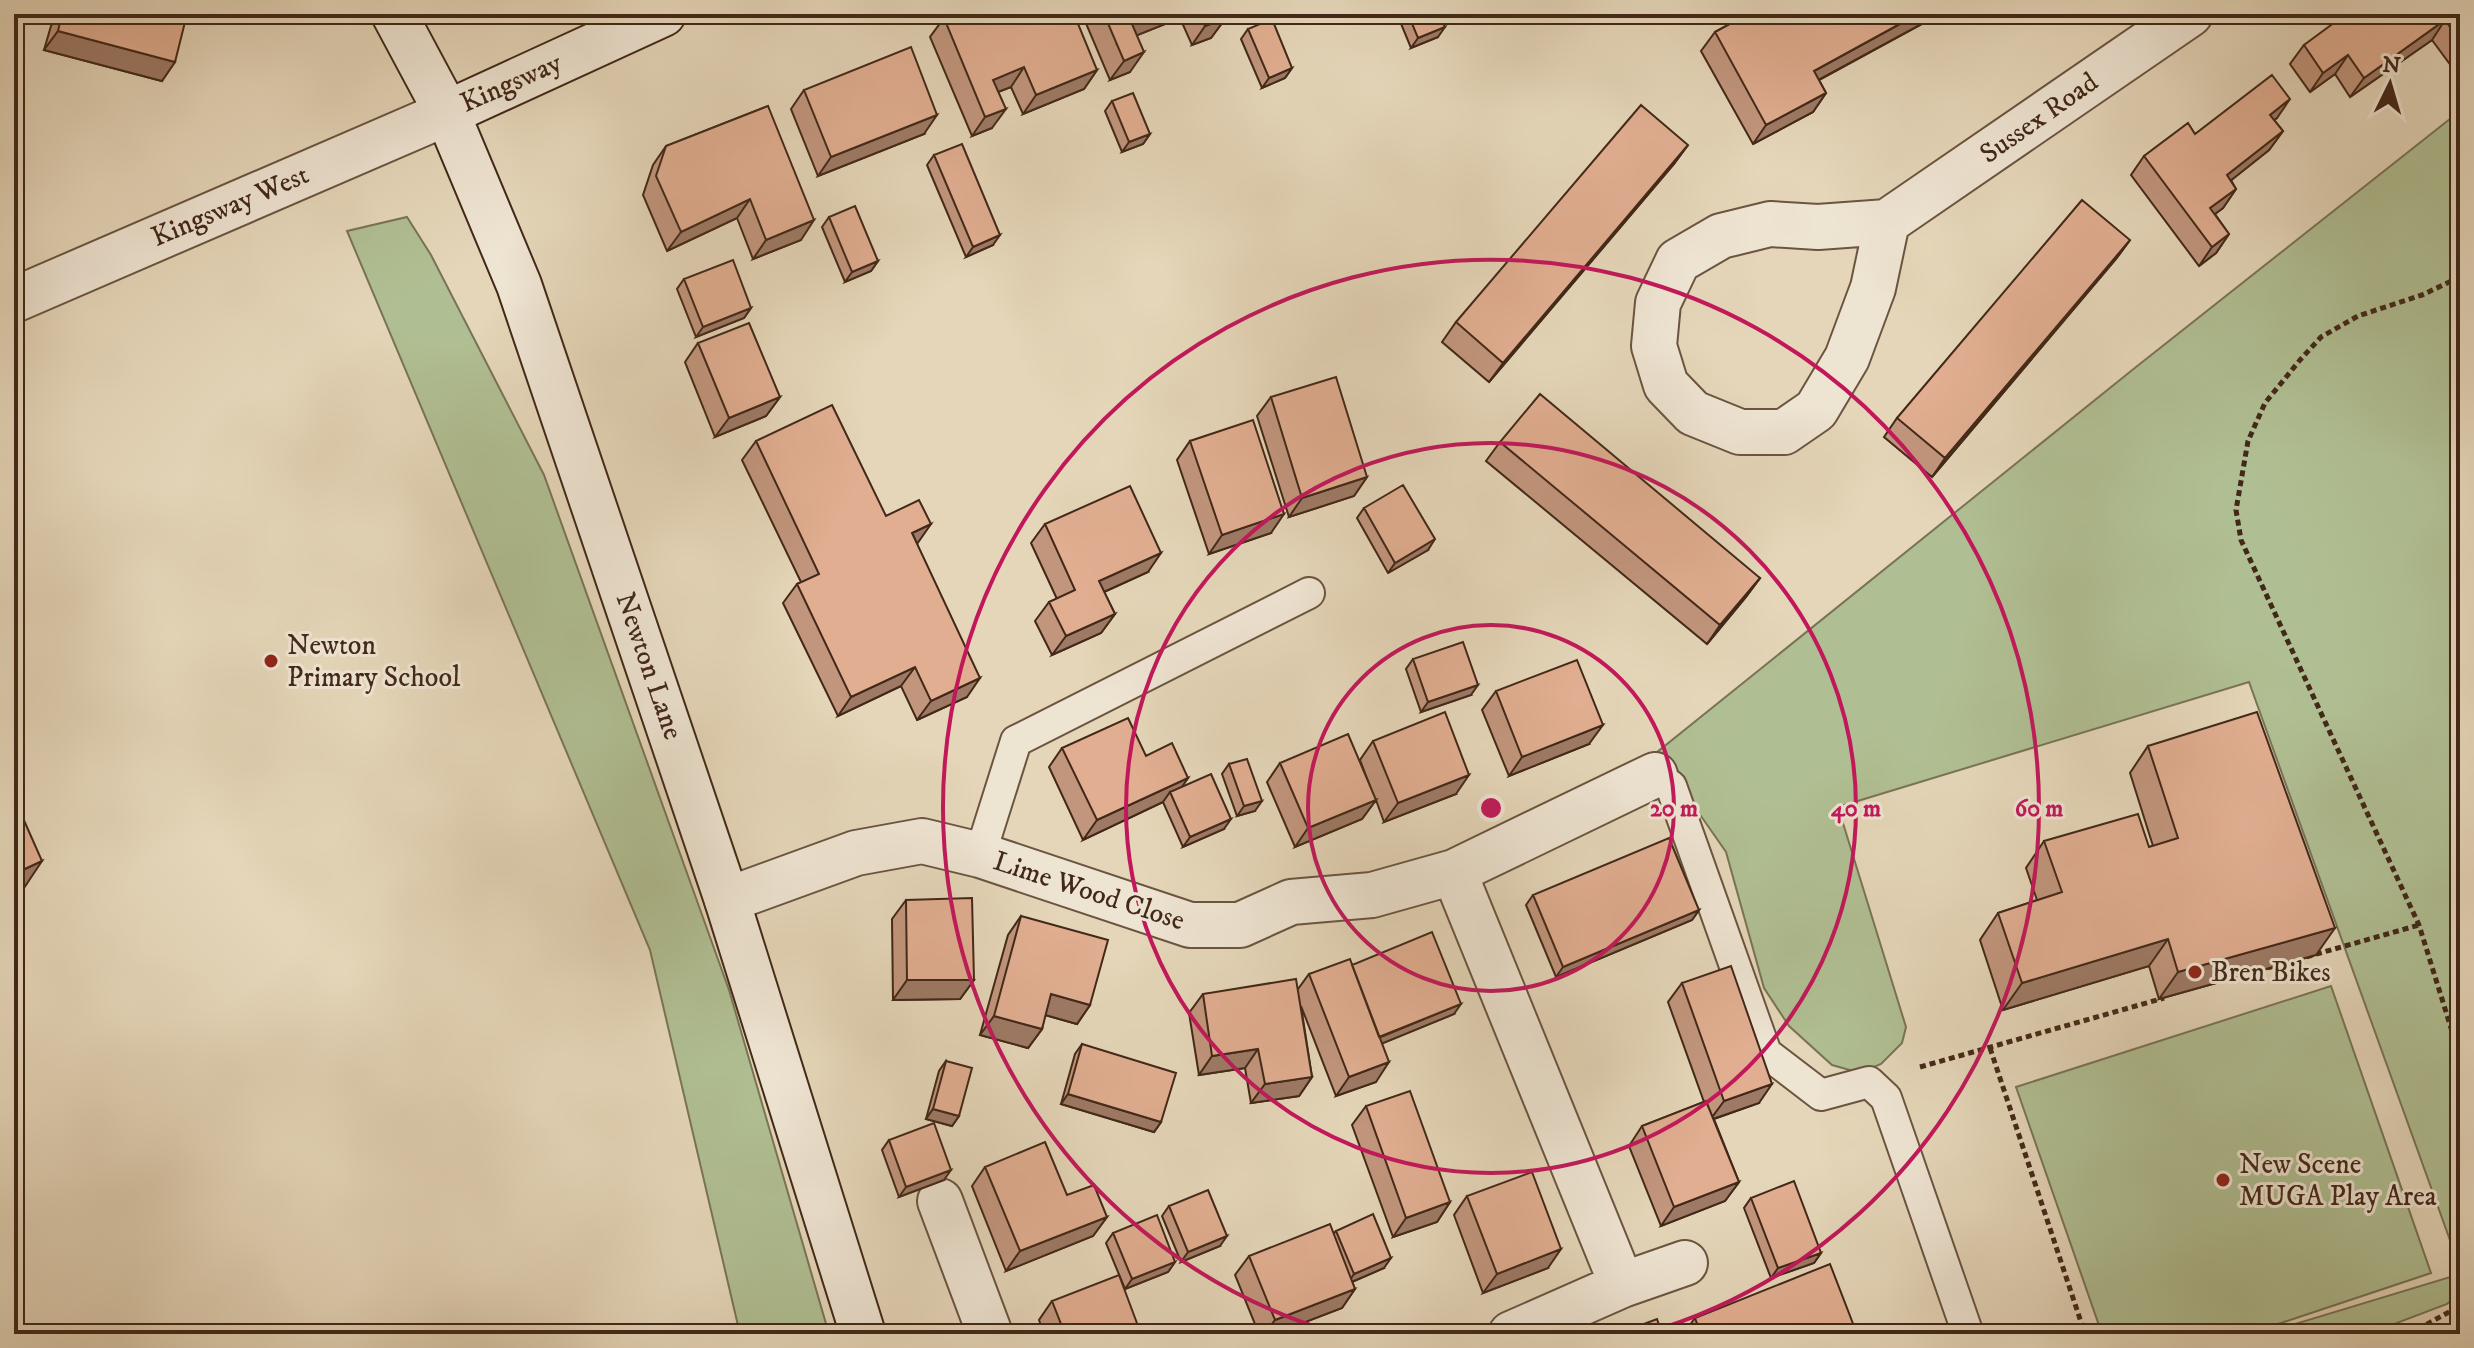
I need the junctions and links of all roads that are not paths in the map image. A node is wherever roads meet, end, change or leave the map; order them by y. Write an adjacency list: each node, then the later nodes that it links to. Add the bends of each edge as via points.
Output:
1 (394, 14): 4 (street, Newton Lane)
2 (663, 14): 4 (street, Kingsway)
3 (2190, 14): 5 (street, Sussex Road)
4 (447, 113): 6 (street, Kingsway West); 11 (street, Newton Lane, via 519,285)
5 (1887, 222): 5 (street, via 1873,288 1847,358 1816,410 1784,432 1740,432 1693,413 1666,385 1654,346 1658,303 1678,261 1721,236 1770,224)
6 (14, 300)
7 (1309, 593): 9 (lane, via 1016,741)
8 (1655, 775): 10 (street, Lime Wood Close); 18 (lane, via 1671,786 1766,1053 1821,1095 1869,1082 1886,1098)
9 (980, 855): 10 (street, Lime Wood Close, via 1190,925 1240,925 1291,902 1372,895); 11 (street, Lime Wood Close, via 922,841 856,853)
10 (1454, 872): 14 (street)
11 (727, 900): 15 (street, Newton Lane)
12 (940, 1201): 16 (street)
13 (1685, 1263): 14 (street)
14 (1622, 1285): 17 (street)
15 (863, 1334)
16 (990, 1334)
17 (1511, 1334)
18 (1968, 1334)

